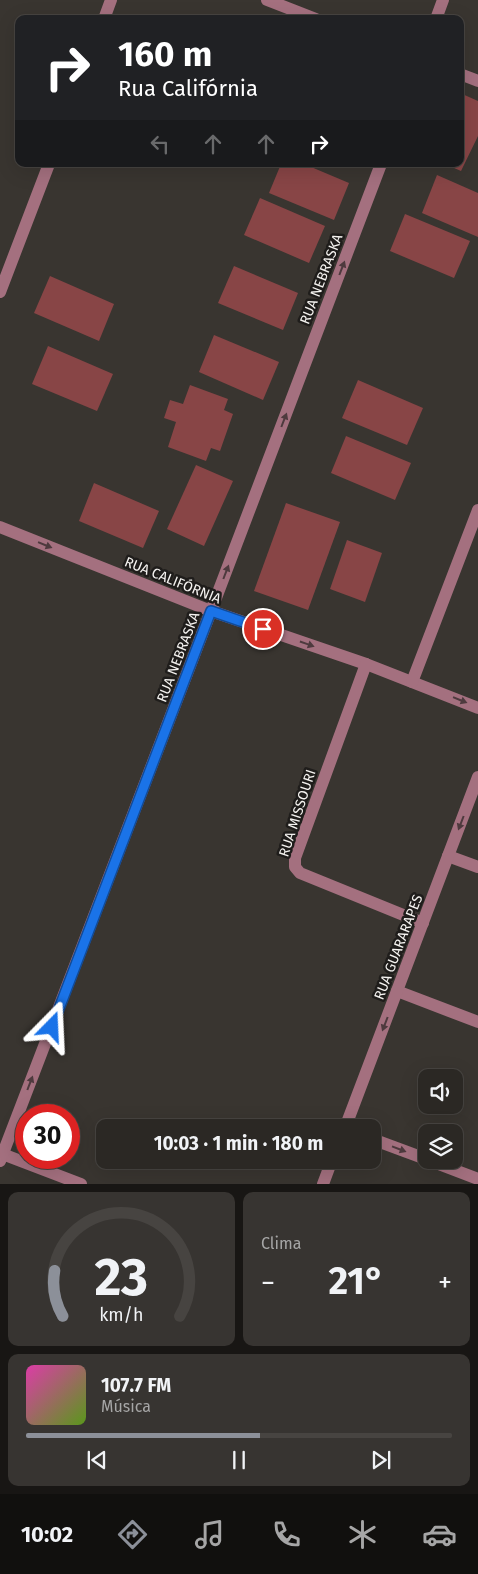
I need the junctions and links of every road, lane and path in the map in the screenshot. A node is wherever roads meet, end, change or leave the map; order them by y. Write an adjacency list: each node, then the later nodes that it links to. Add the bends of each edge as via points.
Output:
1 (111, 0): 4 (street)
2 (267, 0): 5 (street)
3 (444, 0): 6 (street)
4 (105, 15)
5 (306, 15)
6 (438, 15)
7 (464, 76): 8 (street)
8 (478, 81)
9 (48, 167): 11 (street)
10 (380, 167): 14 (street, RUA NEBRASKA, one-way to 10)
11 (0, 292)
12 (478, 510): 16 (street)
13 (0, 527): 14 (street, RUA CALIFÓRNIA, one-way to 14)
14 (211, 611): 15 (street, RUA CALIFÓRNIA, one-way to 15); 26 (street, RUA NEBRASKA, one-way to 14)
15 (366, 664): 16 (street, RUA CALIFÓRNIA); 21 (street, RUA MISSOURI, via 295,858 295,867 300,873)
16 (412, 682): 17 (street, RUA CALIFÓRNIA, one-way to 17)
17 (478, 708)
18 (478, 777): 19 (street, RUA GUARARAPES, one-way to 19)
19 (448, 856): 20 (street); 21 (street, RUA GUARARAPES)
20 (478, 867)
21 (423, 923): 22 (street, RUA GUARARAPES)
22 (397, 991): 23 (street); 24 (street, RUA GUARARAPES, one-way to 24)
23 (478, 1022)
24 (347, 1119)
25 (381, 1142): 27 (street, one-way to 27)
26 (1, 1156): 31 (street)
27 (418, 1157)
28 (329, 1169): 32 (street)
29 (451, 1169): 30 (street)
30 (478, 1179)
31 (81, 1184)
32 (323, 1184)

